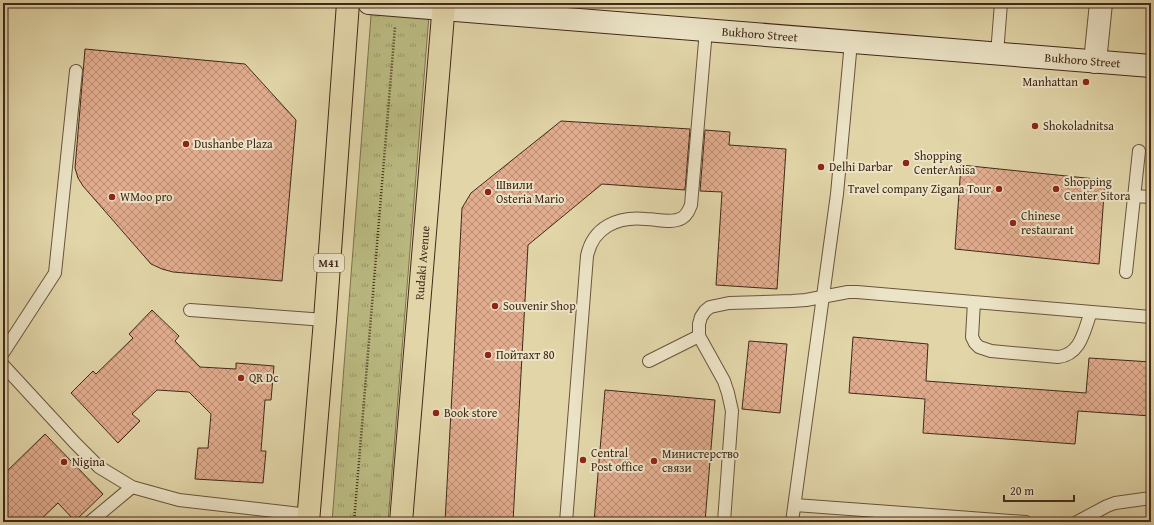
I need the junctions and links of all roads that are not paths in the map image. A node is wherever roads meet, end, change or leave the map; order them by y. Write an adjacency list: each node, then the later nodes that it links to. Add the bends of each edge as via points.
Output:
1 (348, 3): 21 (highway, M41)
2 (369, 3): 5 (street, Bukhoro Street)
3 (1002, 3): 8 (lane)
4 (1101, 3): 9 (street)
5 (444, 6): 6 (street, Bukhoro Street); 32 (highway, Rudaki Avenue)
6 (706, 30): 7 (street, Bukhoro Street); 33 (lane, via 691,205 688,213 674,220 626,219 600,231 589,247)
7 (852, 42): 8 (street, Bukhoro Street); 16 (lane, via 842,148)
8 (998, 54): 9 (street, Bukhoro Street)
9 (1095, 62): 10 (street, Bukhoro Street)
10 (1151, 66)
11 (76, 71): 23 (lane, via 55,273)
12 (1139, 151): 13 (lane)
13 (1134, 196): 14 (lane); 15 (lane)
14 (1151, 197)
15 (1126, 272)
16 (823, 297): 17 (lane, via 857,292); 22 (lane, via 792,302 729,302 718,305 705,311 701,317); 28 (lane)
17 (974, 302): 19 (lane); 19 (lane, via 972,337 979,347 991,351 1058,357 1066,356 1077,348)
18 (190, 310): 21 (lane)
19 (1091, 312): 20 (lane)
20 (1151, 317)
21 (325, 320): 30 (highway, M41)
22 (699, 336): 24 (lane); 34 (lane, via 724,381 731,407)
23 (3, 353)
24 (649, 360)
25 (3, 365): 26 (lane, via 99,467)
26 (132, 487): 30 (lane, via 179,500); 31 (lane)
27 (1151, 498): 29 (lane, via 1115,503)
28 (795, 504): 35 (lane); 36 (lane)
29 (1099, 510): 37 (lane); 38 (lane)
30 (309, 518)
31 (90, 522)
32 (400, 522)
33 (566, 522)
34 (724, 522)
35 (792, 522)
36 (1026, 522)
37 (1077, 522)
38 (1101, 522)

